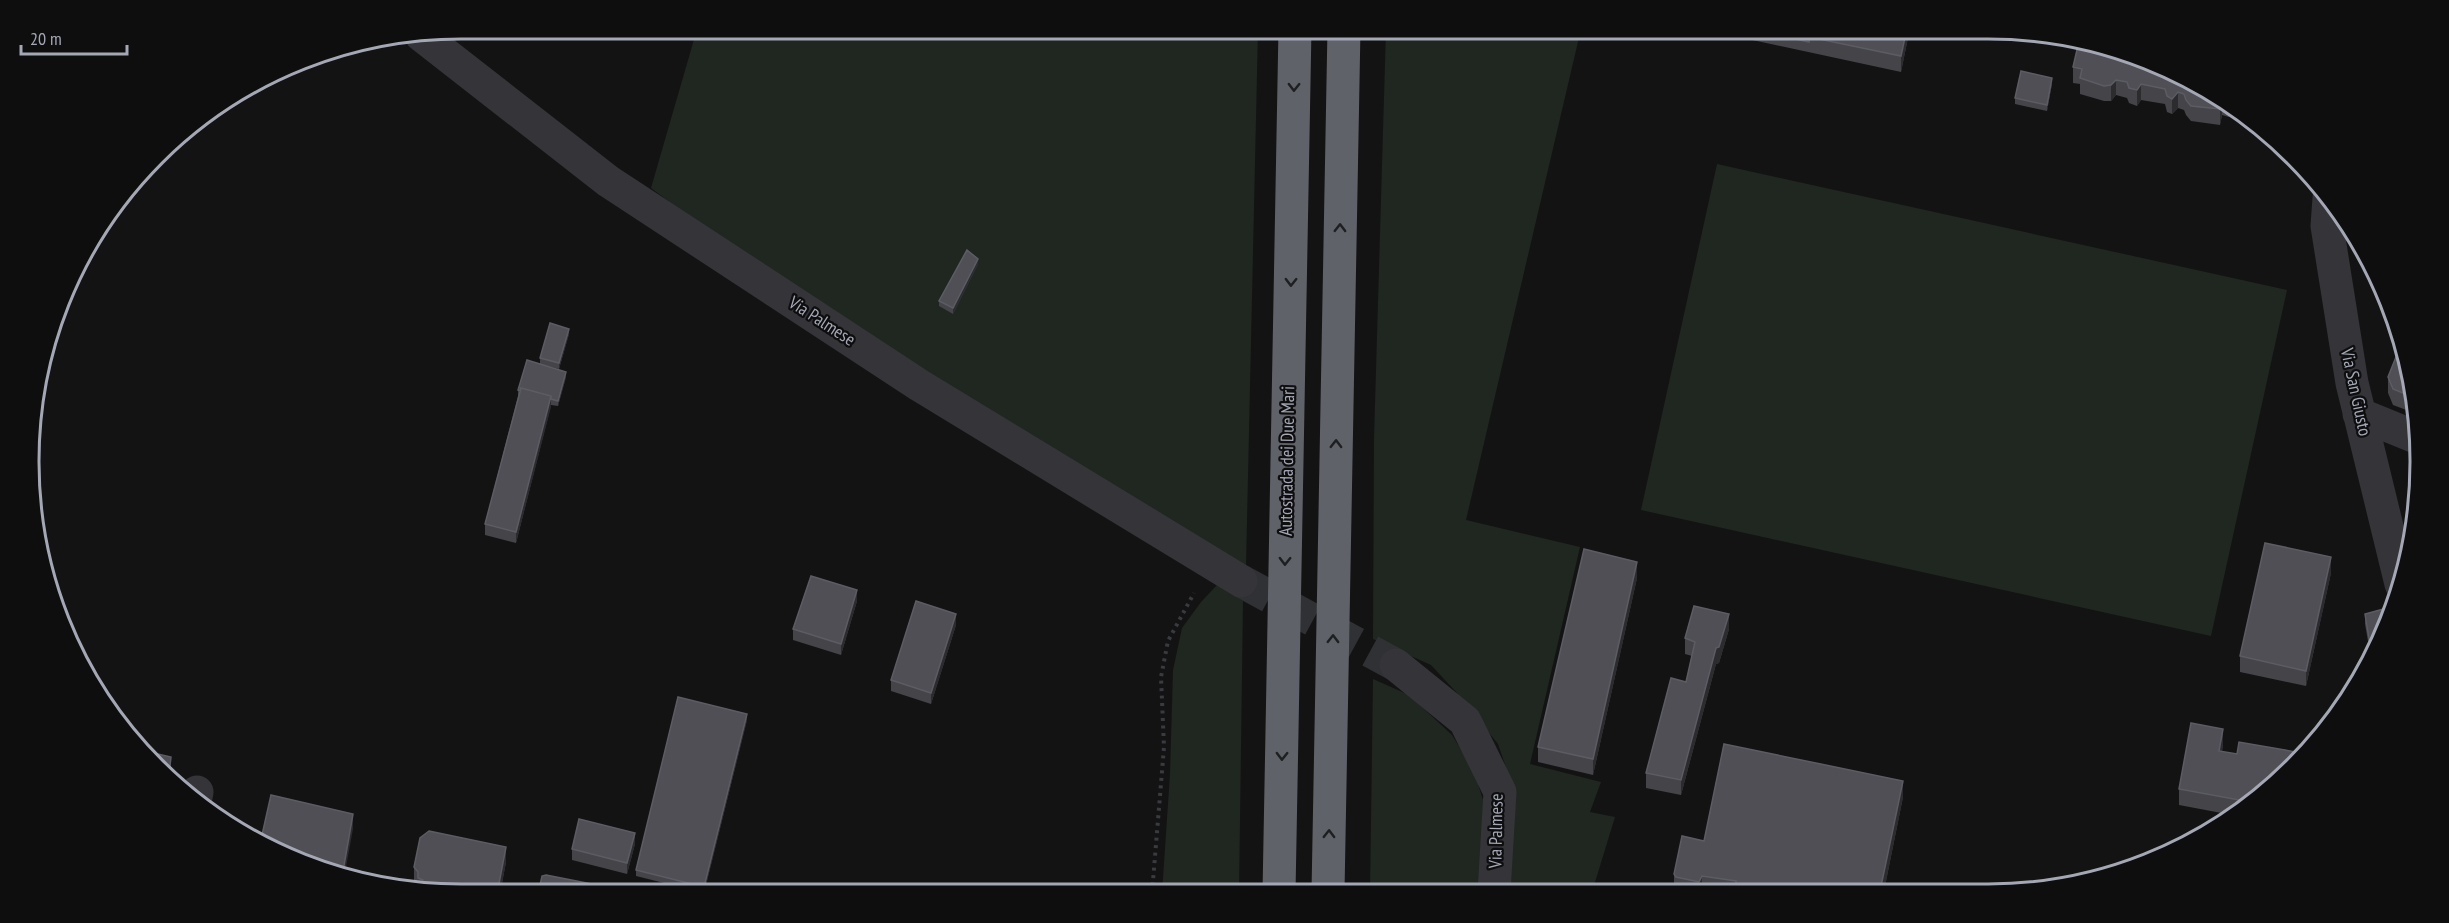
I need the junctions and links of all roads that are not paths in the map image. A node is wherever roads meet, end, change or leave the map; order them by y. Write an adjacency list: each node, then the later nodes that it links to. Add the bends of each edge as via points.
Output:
1 (1295, 39): 10 (highway, Autostrada dei Due Mari, one-way to 10)
2 (1344, 39): 11 (highway, one-way to 2)
3 (428, 41): 8 (street, Via Palmese, via 608,181 919,385)
4 (2329, 212): 5 (street, Via San Giusto, via 2336,292)
5 (2359, 414): 6 (street); 7 (street, Via San Giusto)
6 (2409, 434)
7 (2397, 567)
8 (1241, 581)
9 (1396, 665): 12 (street, Via Palmese, via 1465,721 1500,792)
10 (1279, 884)
11 (1328, 884)
12 (1494, 884)

